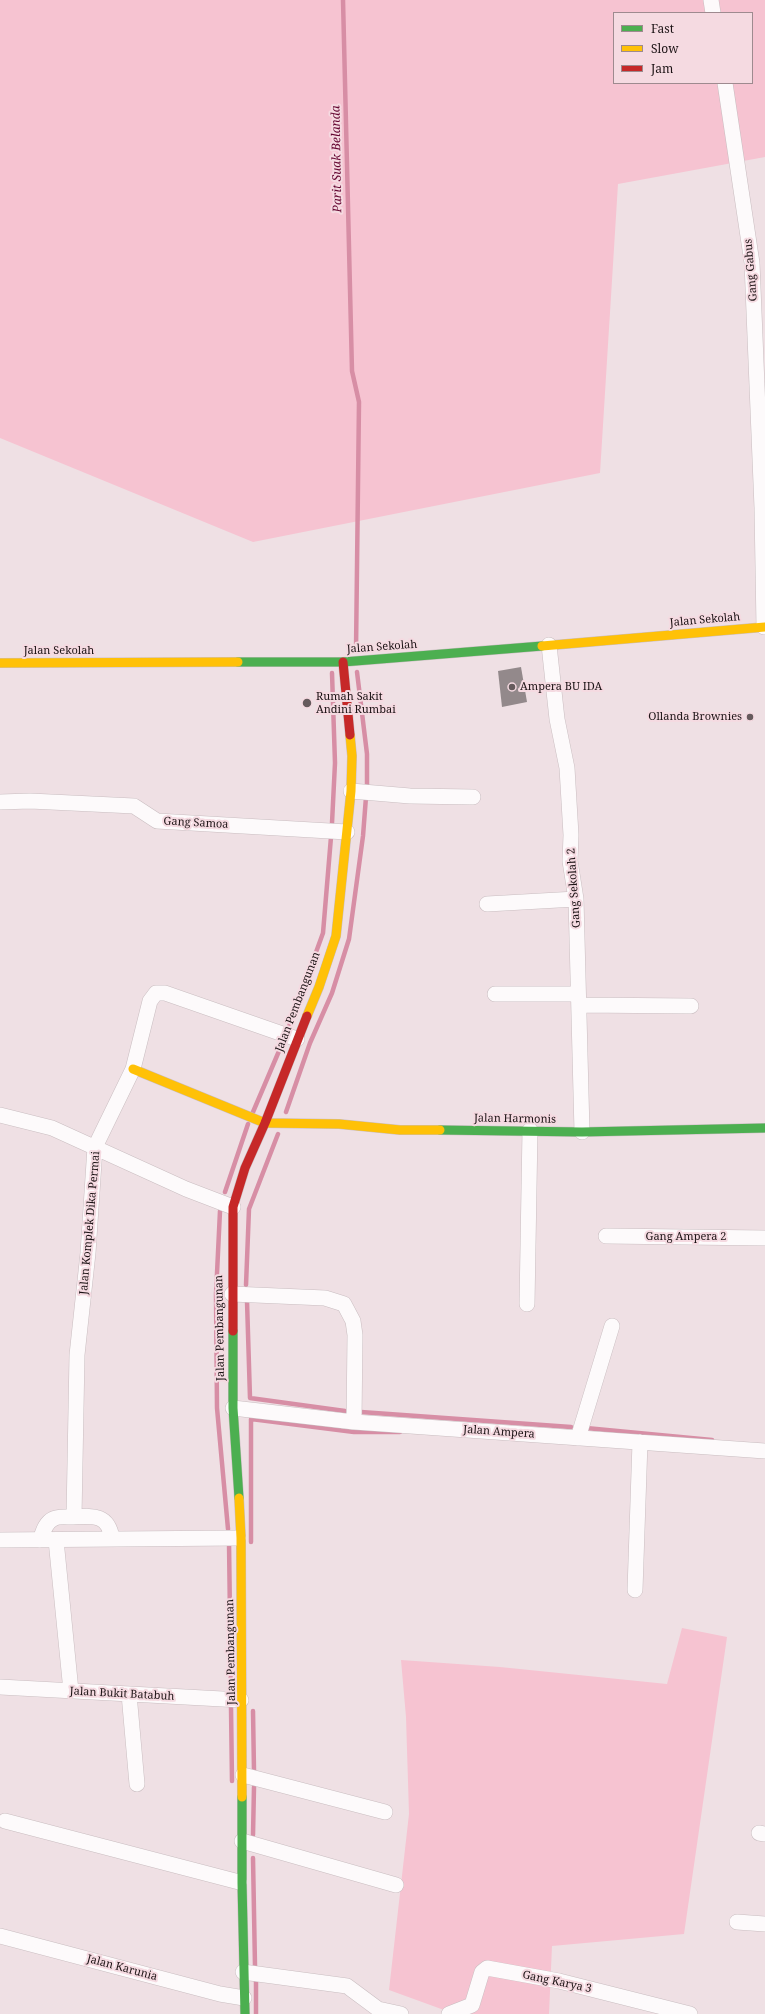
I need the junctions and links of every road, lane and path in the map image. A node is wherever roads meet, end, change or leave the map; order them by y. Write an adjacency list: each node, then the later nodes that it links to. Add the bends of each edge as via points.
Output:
1 (711, 0): 2 (street)
2 (714, 12)
3 (726, 84): 4 (street, Gang Gabus, via 752,263)
4 (761, 379): 5 (street, Gang Gabus)
5 (764, 627): 6 (street, Jalan Sekolah)
6 (550, 645): 7 (street, Jalan Sekolah); 13 (street, Gang Sekolah 2, via 557,719 567,768 570,861)
7 (343, 662): 8 (street, Jalan Sekolah); 9 (street, Jalan Pembangunan, via 352,756)
8 (0, 664)
9 (351, 791): 10 (street, via 410,796); 12 (street, Jalan Pembangunan)
10 (473, 796)
11 (0, 802): 12 (street, Gang Samoa, via 134,806 157,821)
12 (347, 832): 18 (street, Jalan Pembangunan, via 336,936 319,987)
13 (576, 899): 14 (street); 16 (street, Gang Sekolah 2)
14 (488, 904)
15 (495, 994): 16 (street)
16 (579, 1000): 17 (street); 24 (street, Gang Sekolah 2)
17 (692, 1006)
18 (297, 1039): 19 (street, Jalan Komplek Dika Permai, via 165,993 156,993 150,1001); 21 (street, Jalan Pembangunan)
19 (133, 1069): 21 (street); 25 (street, Jalan Komplek Dika Permai)
20 (0, 1115): 25 (street, via 52,1128)
21 (265, 1123): 23 (street, Jalan Harmonis, via 339,1124 400,1130); 26 (street, Jalan Pembangunan, via 245,1168)
22 (765, 1128): 24 (street, Jalan Harmonis)
23 (530, 1130): 24 (street, Jalan Harmonis); 30 (street)
24 (582, 1132)
25 (95, 1147): 26 (street, via 186,1189); 37 (street, Jalan Komplek Dika Permai, via 88,1253 77,1355)
26 (233, 1207): 29 (street, Jalan Pembangunan)
27 (606, 1236): 28 (street, Gang Ampera 2)
28 (765, 1238)
29 (232, 1294): 32 (street, Jalan Pembangunan); 33 (street, via 325,1298 344,1304 353,1321 355,1335)
30 (527, 1304)
31 (612, 1326): 34 (street)
32 (233, 1408): 33 (street, Jalan Ampera); 39 (street, Jalan Pembangunan)
33 (354, 1422): 34 (street, Jalan Ampera)
34 (578, 1438): 35 (street, Jalan Ampera)
35 (640, 1442): 36 (street, Jalan Ampera); 43 (street)
36 (765, 1451)
37 (74, 1517): 38 (street, via 94,1516 105,1521); 41 (street, via 54,1518 47,1523)
38 (112, 1538): 39 (street); 42 (street)
39 (240, 1538): 47 (street, Jalan Pembangunan)
40 (0, 1540): 41 (street)
41 (40, 1540): 42 (street)
42 (56, 1540): 45 (street)
43 (635, 1590)
44 (0, 1687): 45 (street, Jalan Bukit Batabuh)
45 (71, 1691): 46 (street, Jalan Bukit Batabuh)
46 (129, 1694): 47 (street, Jalan Bukit Batabuh); 49 (street)
47 (242, 1700): 48 (street, Jalan Pembangunan)
48 (243, 1775): 50 (street); 52 (street, Jalan Pembangunan)
49 (138, 1784)
50 (385, 1812)
51 (5, 1821): 53 (street)
52 (242, 1841): 53 (street, Jalan Pembangunan); 54 (street)
53 (237, 1882): 58 (street, Jalan Pembangunan)
54 (396, 1885)
55 (737, 1922): 56 (street)
56 (765, 1924)
57 (0, 1936): 59 (street, Jalan Karunia)
58 (243, 1972): 59 (street, Jalan Pembangunan); 61 (street, via 347,1986 378,2009)
59 (242, 1998): 60 (street, Jalan Pembangunan)
60 (245, 2014)
61 (401, 2014)
62 (449, 2014): 63 (street, Gang Karya 3, via 472,2005 482,1972 487,1968 559,1981)
63 (690, 2014)

